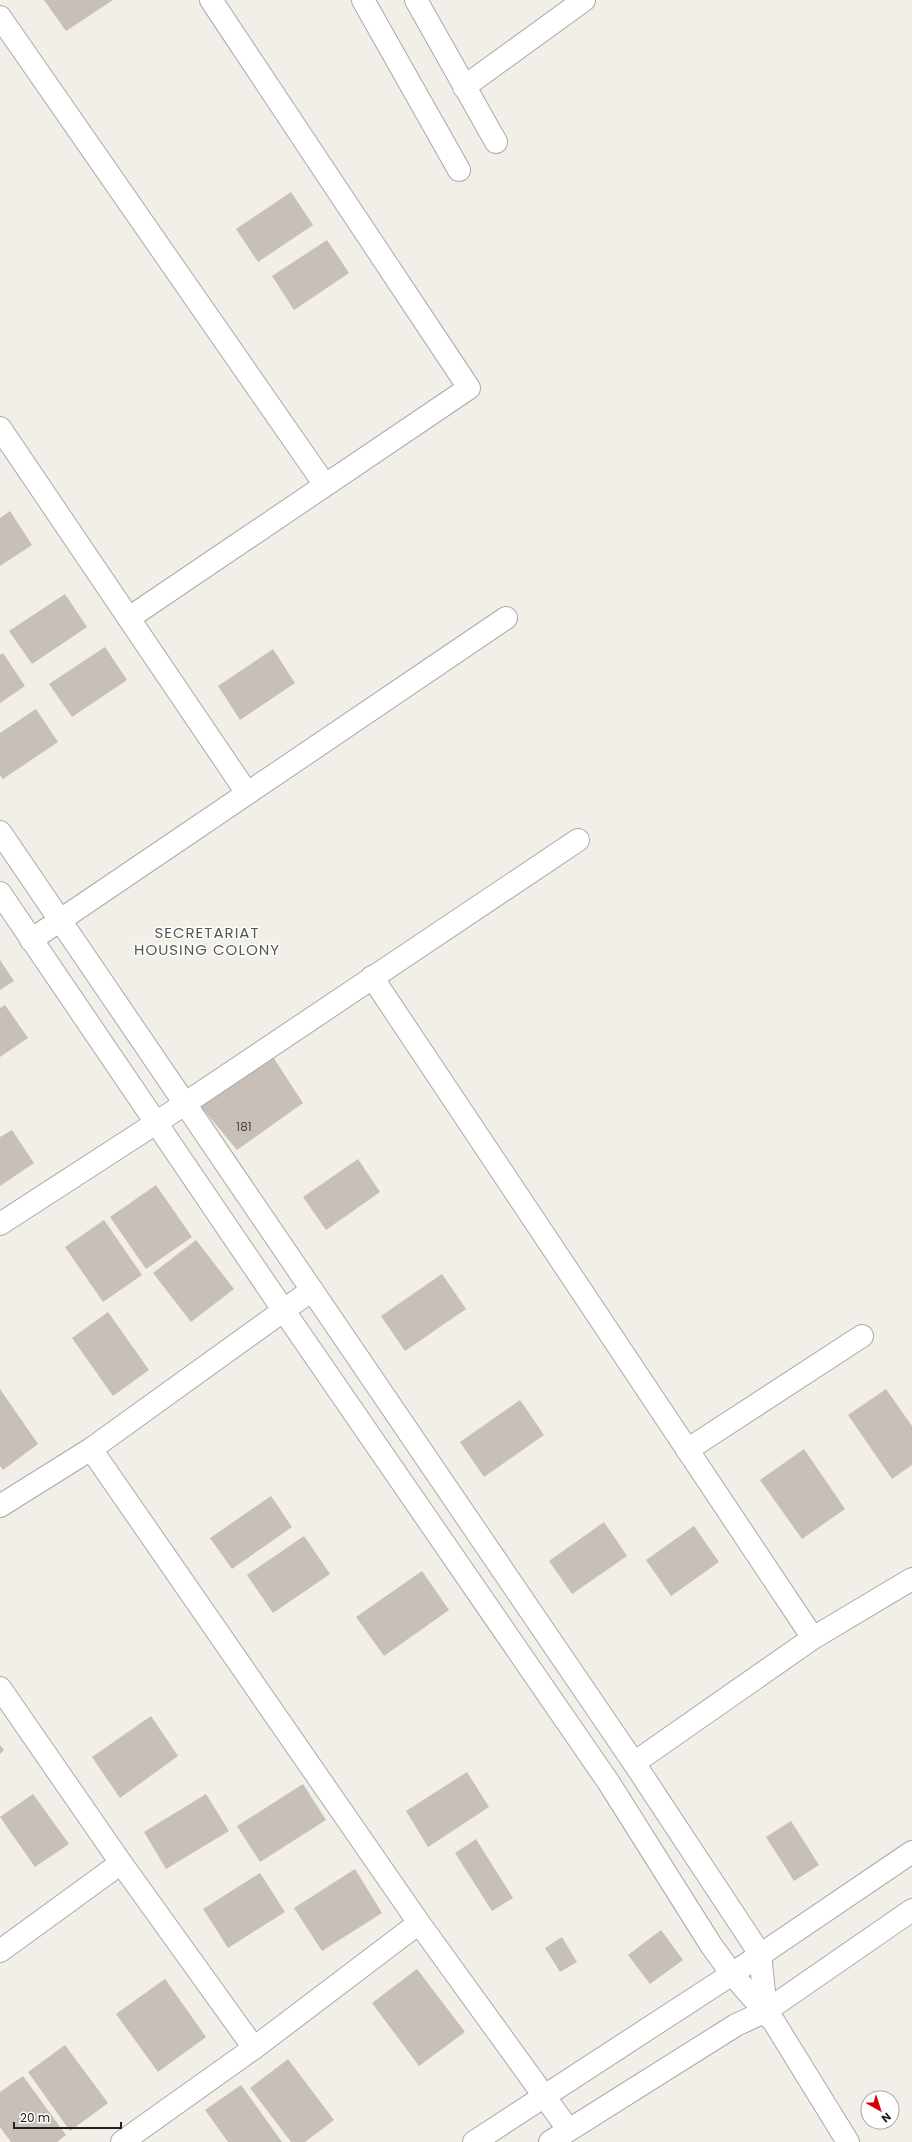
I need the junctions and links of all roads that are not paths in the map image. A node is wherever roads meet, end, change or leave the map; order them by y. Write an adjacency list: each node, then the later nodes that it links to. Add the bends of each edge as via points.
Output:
1 (211, 0): 10 (street, via 469,388)
2 (363, 0): 8 (street)
3 (416, 0): 6 (street)
4 (584, 0): 6 (street)
5 (0, 17): 10 (street)
6 (464, 87): 7 (street)
7 (496, 142)
8 (459, 170)
9 (0, 428): 11 (street)
10 (325, 485): 11 (street)
11 (129, 618): 13 (street)
12 (506, 618): 13 (street)
13 (247, 793): 17 (street)
14 (0, 832): 17 (street)
15 (578, 840): 19 (street)
16 (0, 894): 18 (street)
17 (60, 921): 18 (street); 20 (street)
18 (31, 940): 21 (street)
19 (372, 977): 20 (street); 27 (street)
20 (184, 1103): 21 (street); 23 (street)
21 (156, 1123): 22 (street); 24 (street)
22 (0, 1224)
23 (312, 1290): 24 (street); 32 (street)
24 (284, 1311): 26 (street); 39 (street, via 609,1783)
25 (862, 1336): 27 (street)
26 (91, 1449): 28 (street); 36 (street)
27 (687, 1450): 30 (street)
28 (0, 1506)
29 (912, 1579): 30 (street)
30 (813, 1638): 32 (street)
31 (0, 1688): 34 (street)
32 (634, 1763): 38 (street)
33 (912, 1852): 38 (street)
34 (121, 1863): 37 (street); 41 (street)
35 (912, 1910): 40 (street)
36 (419, 1923): 41 (street); 42 (street)
37 (0, 1951)
38 (760, 1954): 39 (street); 40 (street)
39 (732, 1974): 40 (street); 42 (street)
40 (766, 2011): 43 (street, via 736,2025); 47 (street)
41 (254, 2048): 44 (street)
42 (544, 2095): 43 (street); 45 (street)
43 (568, 2129): 46 (street)
44 (122, 2142)
45 (474, 2142)
46 (550, 2142)
47 (848, 2142)

